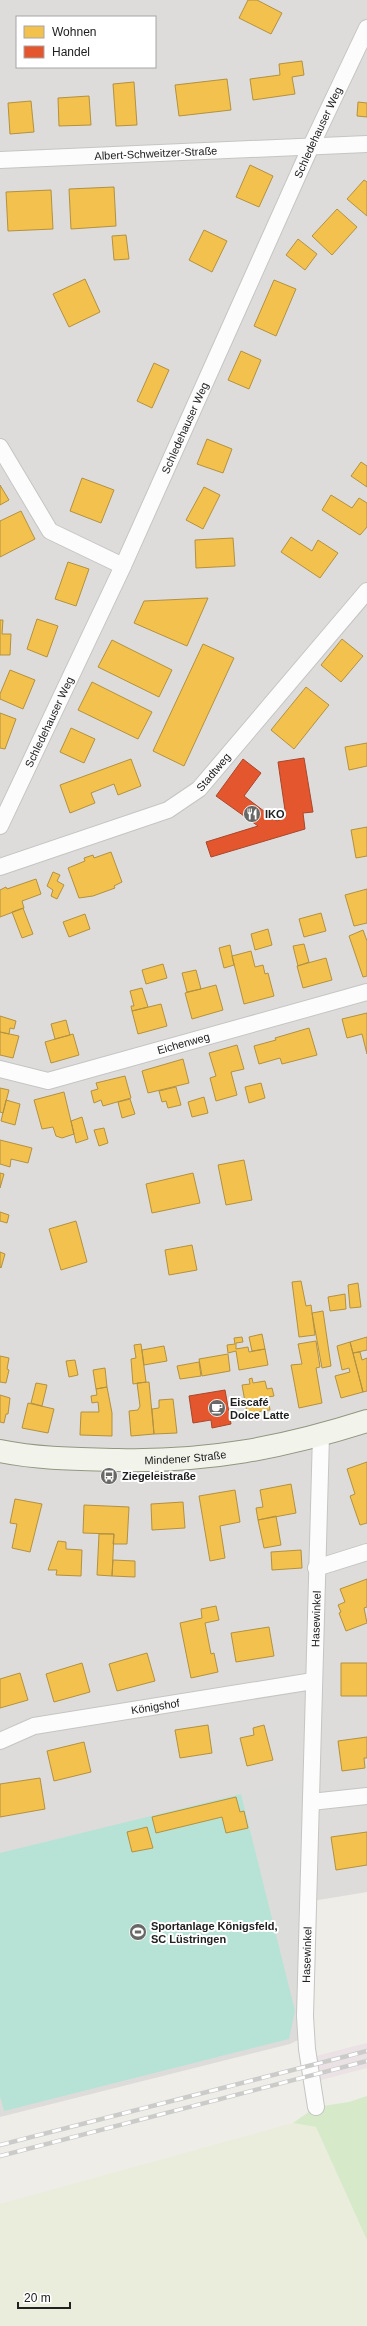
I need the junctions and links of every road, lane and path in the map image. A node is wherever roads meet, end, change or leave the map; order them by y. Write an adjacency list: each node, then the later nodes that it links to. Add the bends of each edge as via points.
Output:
1 (367, 28): 3 (street, Schledehauser Weg)
2 (367, 144): 3 (street, Albert-Schweitzer-Straße)
3 (311, 146): 4 (street, Albert-Schweitzer-Straße); 6 (street, Schledehauser Weg)
4 (0, 160)
5 (0, 447): 6 (street, via 50,531)
6 (123, 566): 8 (street, Schledehauser Weg)
7 (367, 591): 9 (street, Stadtweg, via 199,789 168,810)
8 (0, 826)
9 (0, 867)
10 (367, 992): 11 (street, Eichenweg, via 48,1081)
11 (0, 1070)
12 (367, 1422): 13 (main road, Mindener Straße)
13 (321, 1436): 14 (main road, Mindener Straße, via 206,1458 106,1460); 16 (street, Hasewinkel)
14 (2, 1454)
15 (367, 1552): 16 (street)
16 (316, 1568): 17 (street, Hasewinkel)
17 (313, 1681): 18 (street, Königshof, via 34,1726); 20 (street, Hasewinkel)
18 (0, 1741)
19 (367, 1796): 20 (street)
20 (311, 1802): 21 (street, Hasewinkel, via 305,2016)
21 (316, 2107)

